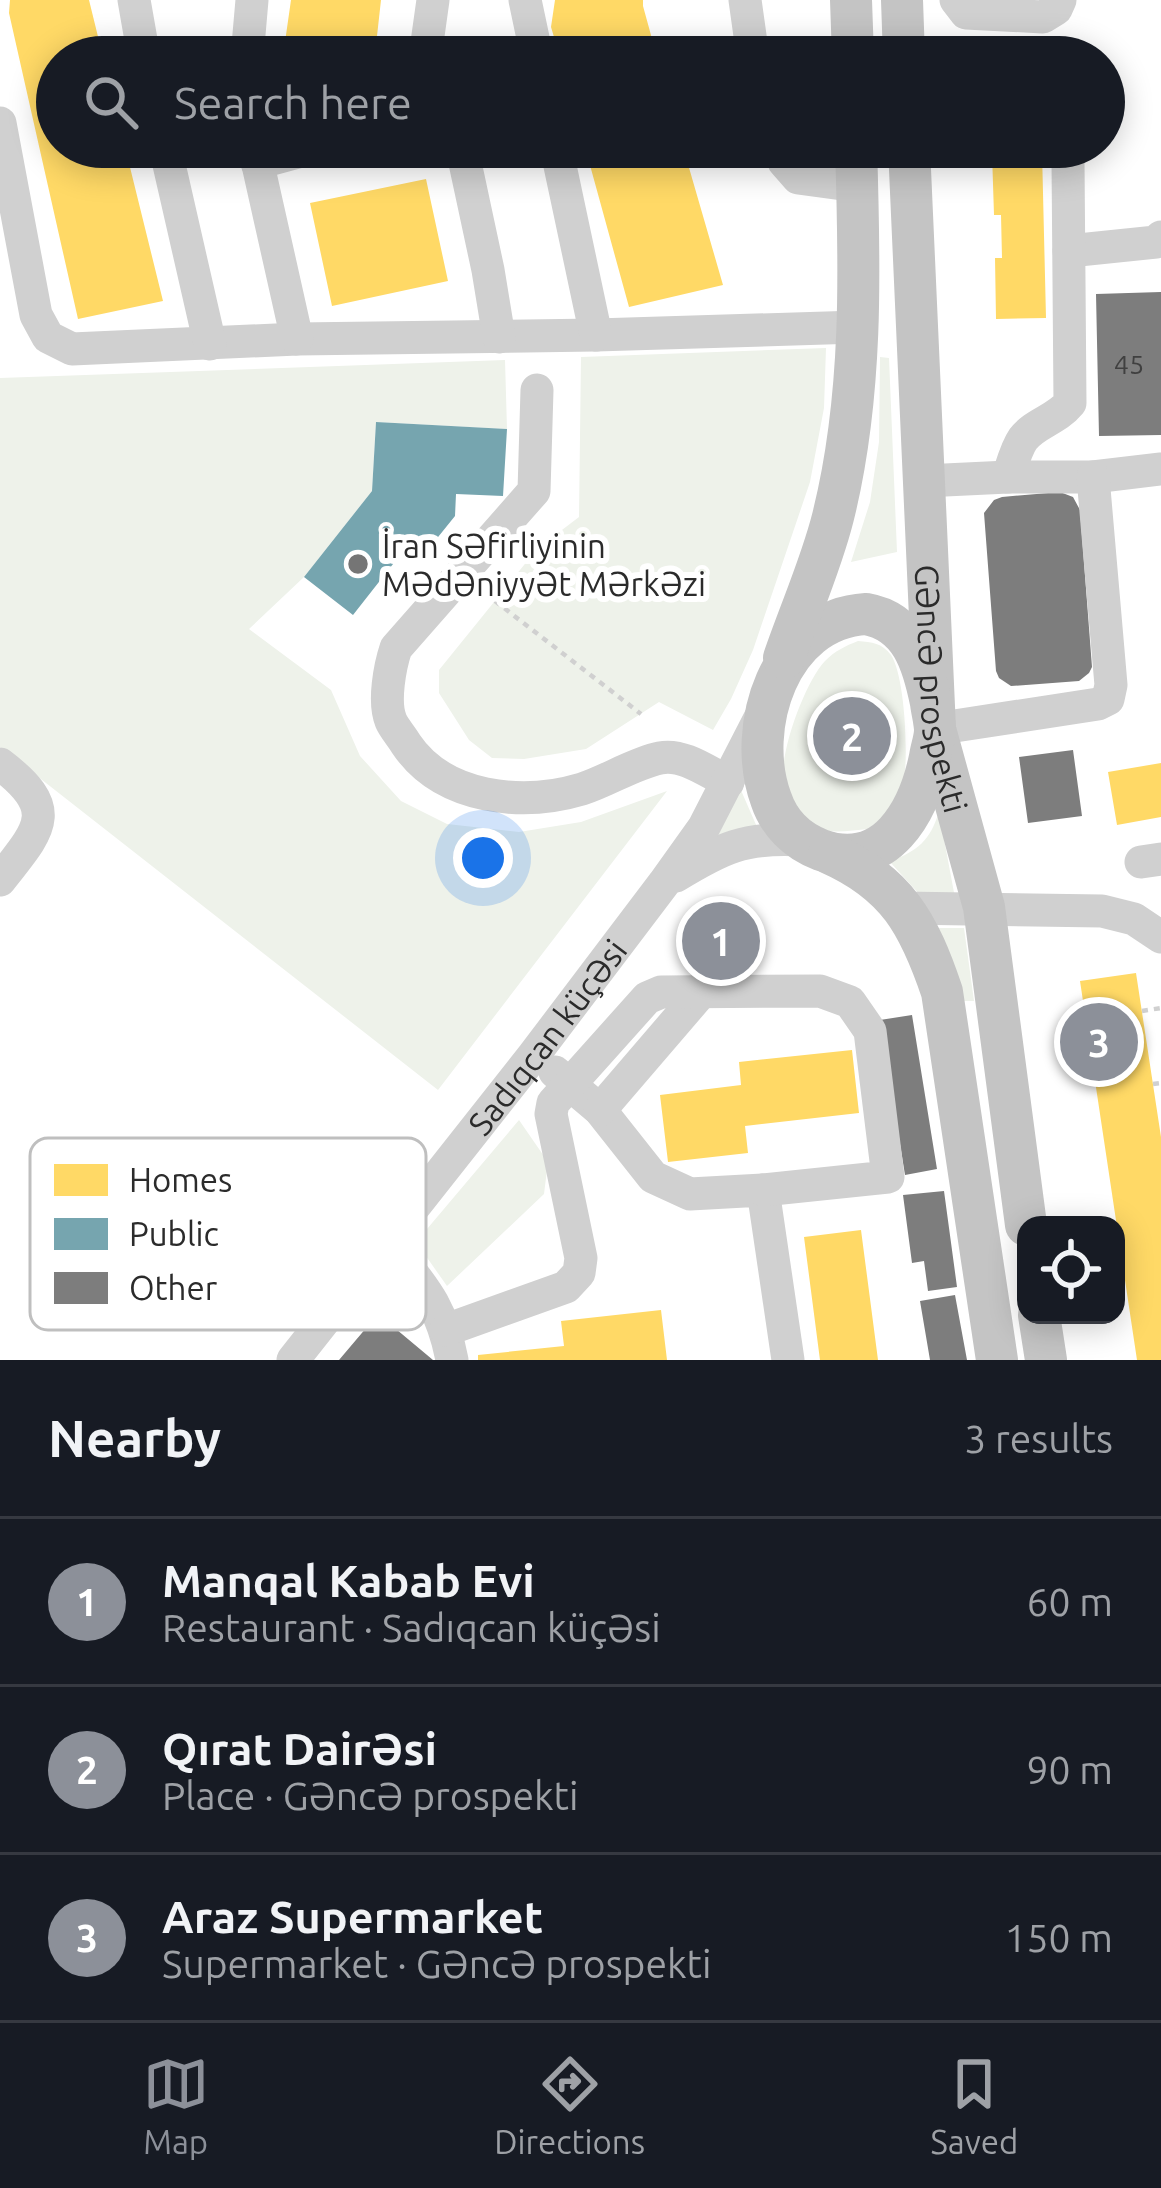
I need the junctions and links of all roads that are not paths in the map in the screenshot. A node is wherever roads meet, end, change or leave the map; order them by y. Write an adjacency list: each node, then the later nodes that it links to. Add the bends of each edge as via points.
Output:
1 (134, 0): 10 (street)
2 (252, 0): 11 (street)
3 (433, 0): 12 (street)
4 (524, 0): 13 (street)
5 (745, 0): 14 (street)
6 (851, 0): 15 (main road)
7 (902, 0): 16 (main road)
8 (956, 0): 9 (street, via 966,13 1043,17)
9 (1060, 0)
10 (140, 36)
11 (249, 36)
12 (428, 36)
13 (532, 36)
14 (750, 36)
15 (852, 36)
16 (903, 36)
17 (0, 124): 33 (street, via 36,315 48,337 72,350)
18 (170, 168): 33 (street)
19 (258, 168): 32 (street)
20 (466, 168): 31 (street)
21 (560, 168): 30 (street)
22 (789, 168): 23 (street, via 798,178)
23 (851, 168)
24 (856, 168): 29 (main road)
25 (909, 168): 38 (main road, Gəncə prospekti)
26 (1068, 168): 28 (street)
27 (1161, 237): 28 (street)
28 (1069, 251): 36 (street, via 1070,403 1022,441)
29 (858, 327): 30 (street); 39 (main road, via 832,520)
30 (596, 335): 31 (street)
31 (499, 337): 32 (street)
32 (297, 339): 33 (street)
33 (210, 344)
34 (537, 390): 42 (street, via 534,491 397,648 389,718 418,761 457,786 499,797 579,790 660,758)
35 (1161, 469): 37 (street)
36 (1008, 477): 37 (street); 38 (street)
37 (1093, 477): 40 (street, via 1108,699)
38 (924, 482): 40 (main road, Gəncə prospekti)
39 (771, 694): 40 (main road, via 812,634 850,615 880,617 919,657); 42 (street, Sadıqcan küçəsi); 43 (main road, via 761,742 769,796 778,817)
40 (935, 729): 43 (main road, via 918,800 903,826 865,853); 47 (main road, Gəncə prospekti)
41 (0, 764): 44 (street, via 27,784 38,805 35,835)
42 (728, 782): 45 (street, Sadıqcan küçəsi)
43 (811, 845): 45 (street, via 769,838 729,846); 46 (main road, via 871,874)
44 (0, 880)
45 (664, 883): 50 (street, Sadıqcan küçəsi)
46 (902, 908): 47 (street); 62 (main road, via 942,992)
47 (984, 908): 48 (street, via 1102,910); 55 (main road, Gəncə prospekti)
48 (1161, 938)
49 (703, 991): 51 (street, via 647,998); 52 (street); 54 (street, via 820,991 850,1002 870,1031 888,1178)
50 (532, 1056): 51 (street); 53 (street, Sadıqcan küçəsi)
51 (570, 1082): 52 (street); 59 (street, via 551,1114 579,1273)
52 (600, 1110): 54 (street, via 653,1177 690,1194)
53 (426, 1190)
54 (763, 1190): 61 (street)
55 (1025, 1216)
56 (426, 1291): 59 (street)
57 (1040, 1324): 63 (main road)
58 (316, 1330): 60 (street, Sadıqcan küçəsi)
59 (449, 1345)
60 (293, 1360)
61 (788, 1360)
62 (997, 1360)
63 (1046, 1360)

